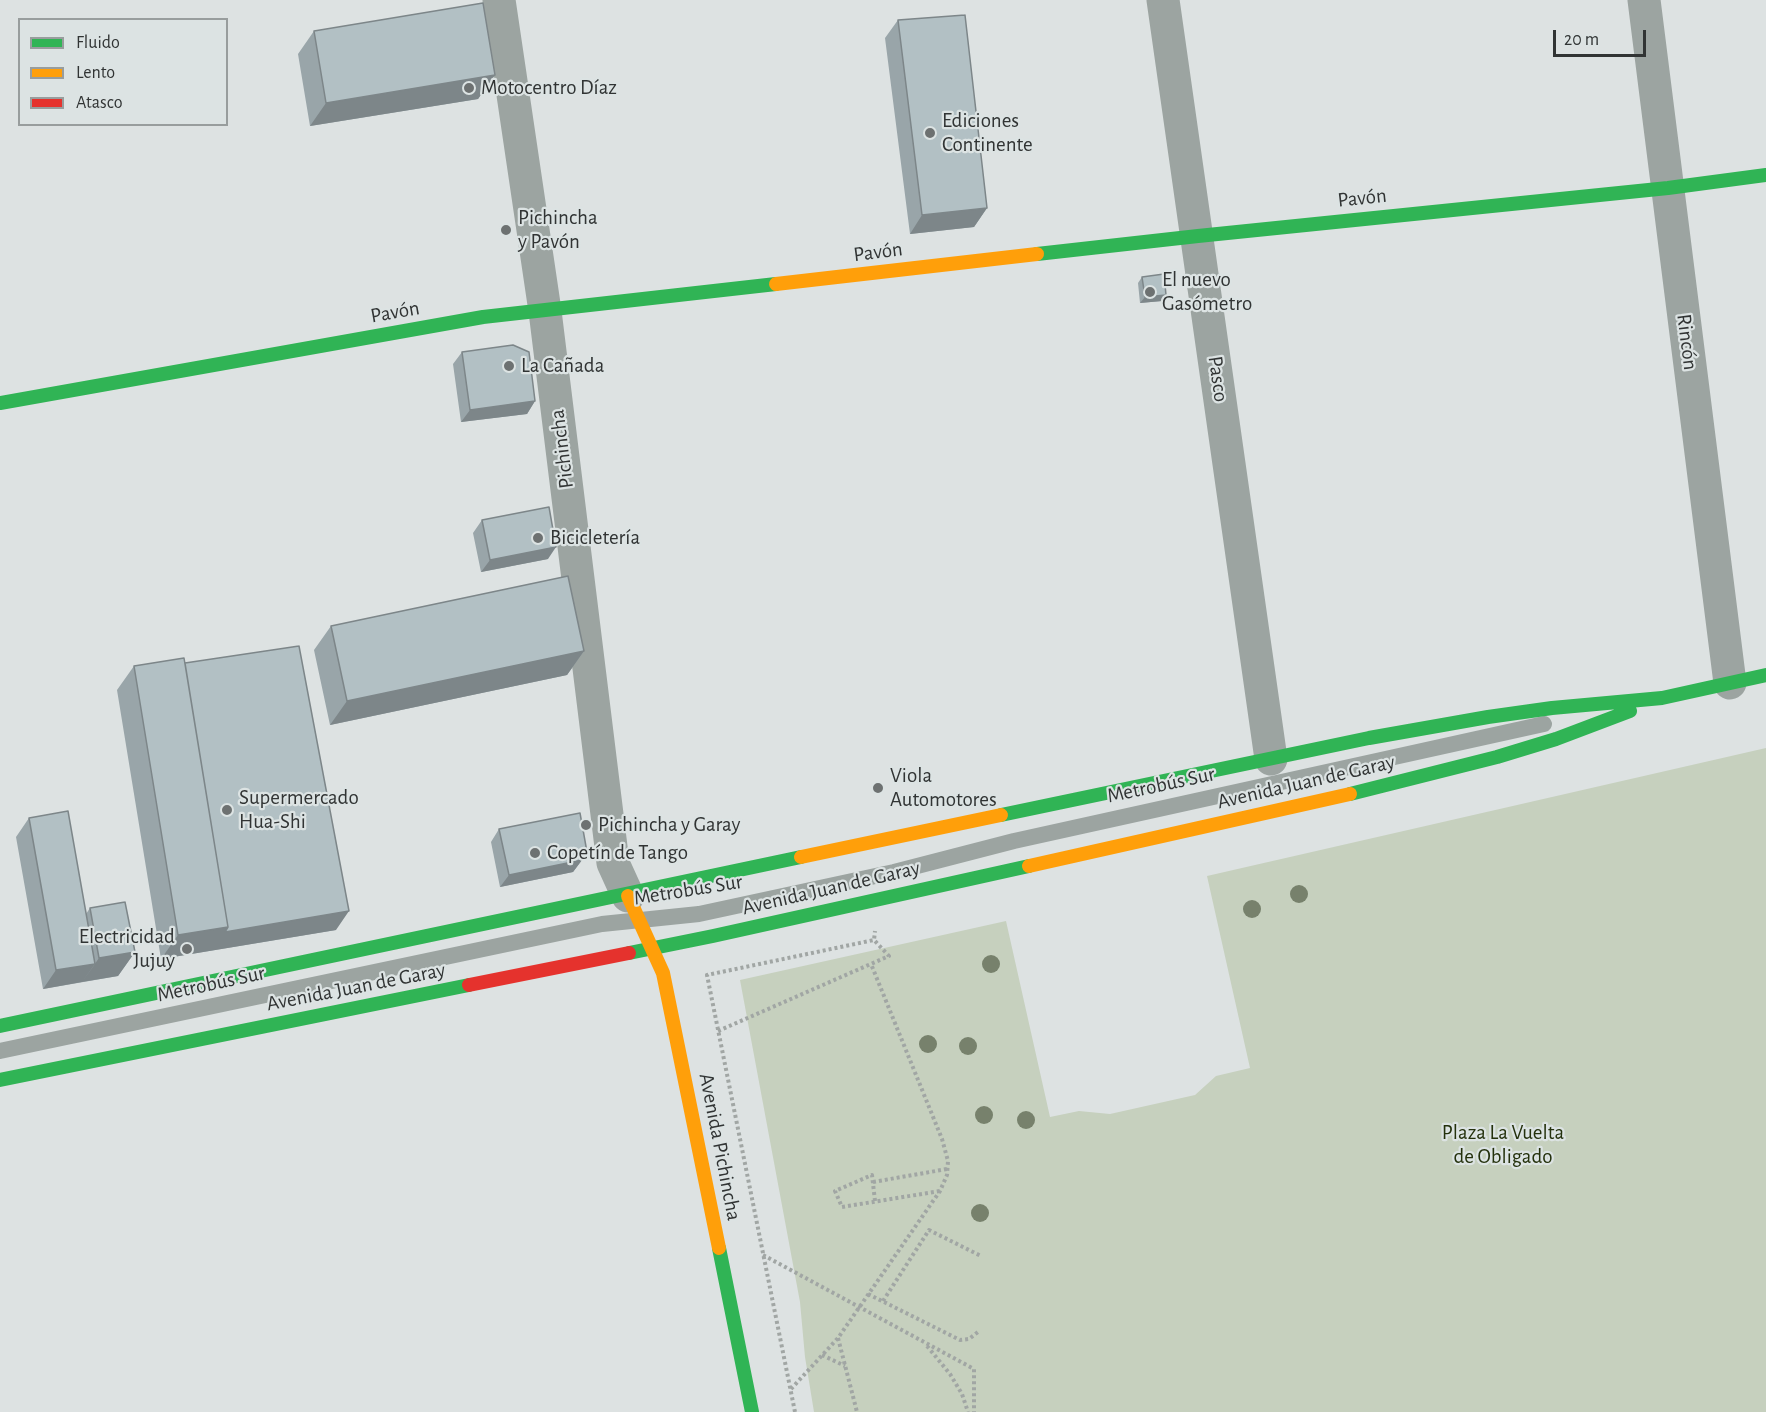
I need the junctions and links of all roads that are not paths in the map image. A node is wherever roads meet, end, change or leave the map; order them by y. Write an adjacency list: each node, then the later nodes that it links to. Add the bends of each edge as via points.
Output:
1 (499, 0): 7 (street, Pichincha)
2 (1163, 0): 6 (street, Pasco)
3 (1644, 0): 5 (street, Rincón)
4 (1766, 175): 5 (main road, Pavón)
5 (1668, 188): 6 (main road, Pavón); 10 (street, Rincón)
6 (1198, 236): 7 (main road, Pavón); 12 (street, Pasco)
7 (545, 311): 8 (main road, Pavón, via 483,317); 13 (street, Pichincha, via 613,863)
8 (0, 404)
9 (1766, 675): 10 (main road, Avenida Juan de Garay)
10 (1730, 683): 11 (main road, Avenida Juan de Garay)
11 (1662, 698): 12 (main road, Avenida Juan de Garay, via 1499,715); 13 (lane, Metrobús Sur, via 699,914); 14 (main road, Avenida Juan de Garay, via 1556,739 1389,786)
12 (1272, 759): 13 (main road, Avenida Juan de Garay)
13 (634, 908): 14 (main road, Avenida Pichincha); 15 (main road, Avenida Juan de Garay); 16 (lane, Metrobús Sur, via 602,924)
14 (653, 948): 17 (main road, Avenida Juan de Garay); 18 (main road, Avenida Pichincha, via 663,973)
15 (0, 1026)
16 (0, 1052)
17 (0, 1080)
18 (752, 1412)

